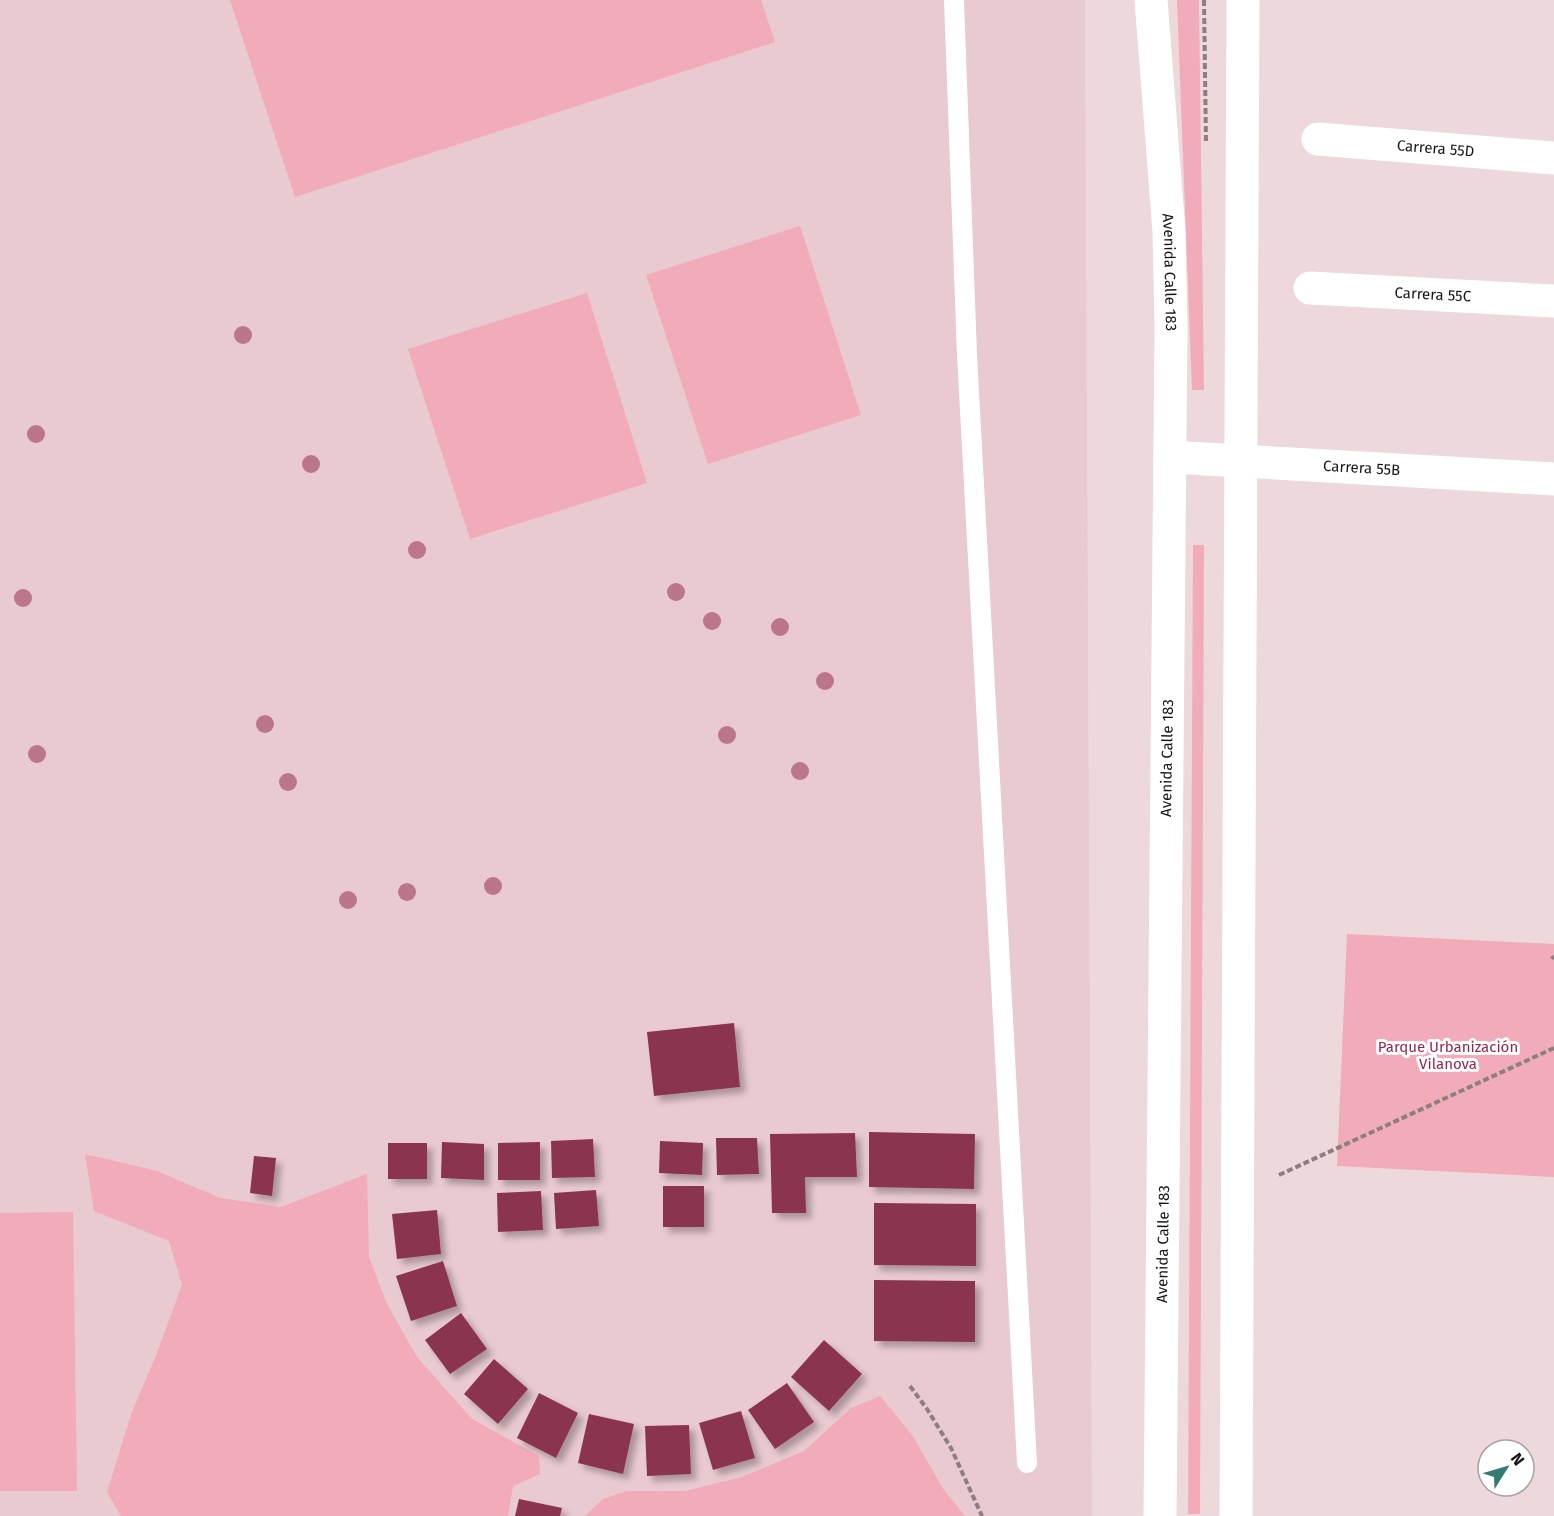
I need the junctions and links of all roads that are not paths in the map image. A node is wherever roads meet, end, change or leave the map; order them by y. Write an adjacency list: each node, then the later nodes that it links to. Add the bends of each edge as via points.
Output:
1 (954, 0): 11 (lane, via 967,355)
2 (1151, 0): 8 (main road, Avenida Calle 183, via 1168,232)
3 (1243, 0): 9 (main road)
4 (1318, 139): 5 (main road, Carrera 55D)
5 (1554, 158)
6 (1310, 288): 7 (main road, Carrera 55C)
7 (1554, 301)
8 (1170, 458): 9 (main road, Carrera 55B); 12 (main road, Avenida Calle 183)
9 (1241, 462): 10 (main road, Carrera 55B); 13 (main road)
10 (1554, 479)
11 (1027, 1463)
12 (1160, 1516)
13 (1236, 1516)

